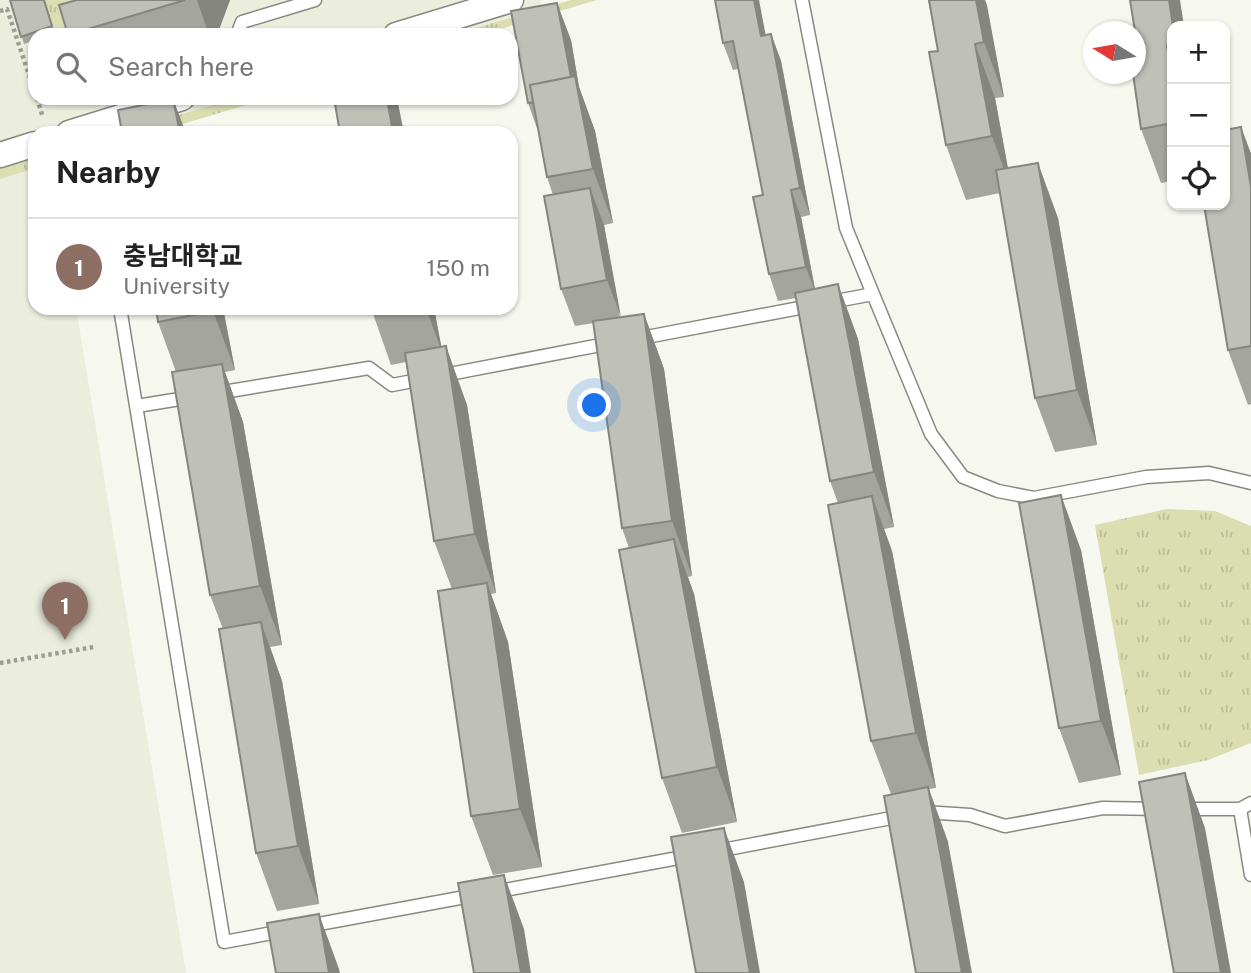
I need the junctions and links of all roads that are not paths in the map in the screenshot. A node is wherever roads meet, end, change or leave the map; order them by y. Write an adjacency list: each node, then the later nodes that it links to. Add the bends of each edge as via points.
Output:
1 (315, 0): 4 (lane, via 242,22)
2 (511, 0): 5 (street)
3 (802, 0): 10 (lane, via 846,228)
4 (240, 28)
5 (419, 28)
6 (159, 105): 7 (street)
7 (92, 126)
8 (28, 146): 9 (street)
9 (0, 155)
10 (873, 294): 12 (lane, via 392,385 369,368); 13 (lane, via 931,434 962,477 1034,498 1146,477 1209,473)
11 (121, 315): 12 (lane)
12 (137, 406): 14 (lane, via 224,942 925,812 970,815 1005,826 1103,808)
13 (1251, 483)
14 (1246, 806): 15 (lane)
15 (1251, 875)

